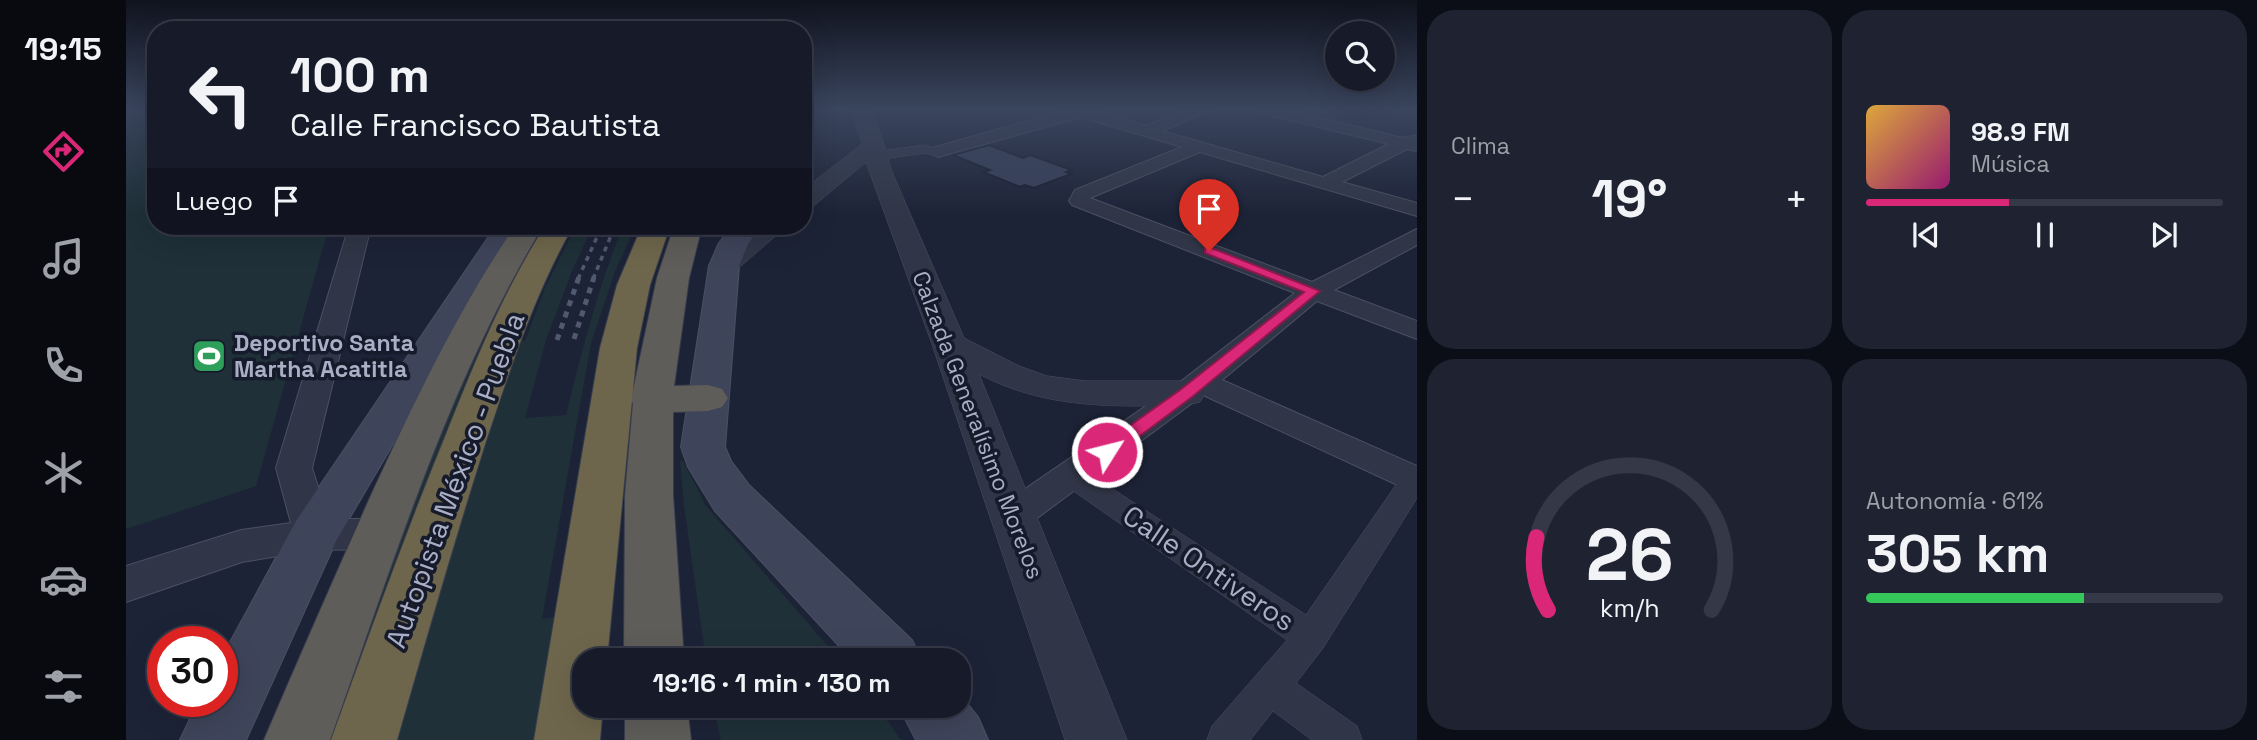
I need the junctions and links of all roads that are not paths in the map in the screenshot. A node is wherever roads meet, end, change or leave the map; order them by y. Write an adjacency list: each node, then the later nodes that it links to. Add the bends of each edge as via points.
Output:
1 (872, 145): 6 (street, Calzada Generalísimo Morelos)
2 (964, 145): 7 (street)
3 (1193, 145): 5 (street)
4 (1408, 145): 8 (street)
5 (1198, 146): 8 (street); 21 (street, via 1082,194 1079,201)
6 (874, 151): 7 (street); 9 (street); 23 (street, Calzada Generalísimo Morelos)
7 (938, 152)
8 (1326, 183): 10 (street)
9 (812, 196)
10 (1417, 210)
11 (358, 235): 31 (street, via 293,468)
12 (531, 235): 31 (main road, via 478,272)
13 (533, 235): 30 (highway, via 465,337)
14 (534, 235): 41 (highway, Autopista México - Puebla)
15 (652, 235): 42 (highway, via 625,316)
16 (685, 235): 26 (highway)
17 (740, 235): 20 (main road)
18 (763, 235): 20 (street)
19 (1417, 236): 21 (street)
20 (724, 266): 25 (main road)
21 (1314, 291): 22 (street); 24 (street)
22 (1417, 331)
23 (948, 344): 24 (street, via 1026,382 1059,390 1105,395); 29 (street, Calzada Generalísimo Morelos)
24 (1192, 387): 27 (street); 28 (street)
25 (708, 398): 26 (highway); 35 (main road, via 703,447 732,498)
26 (651, 400): 34 (highway, via 649,581)
27 (1072, 476): 29 (street); 33 (street, Calle Ontiveros)
28 (1416, 479): 33 (street)
29 (1012, 517): 45 (street, Calzada Generalísimo Morelos)
30 (379, 534): 31 (street); 40 (highway)
31 (314, 535): 32 (street, via 241,546); 39 (main road)
32 (126, 584)
33 (1311, 637): 36 (street)
34 (653, 648)
35 (879, 648)
36 (1270, 686): 46 (street); 47 (street)
37 (657, 718): 43 (highway)
38 (938, 718): 44 (main road)
39 (213, 740)
40 (297, 740)
41 (364, 740)
42 (567, 740)
43 (658, 740)
44 (954, 740)
45 (1096, 740)
46 (1226, 740)
47 (1343, 740)

